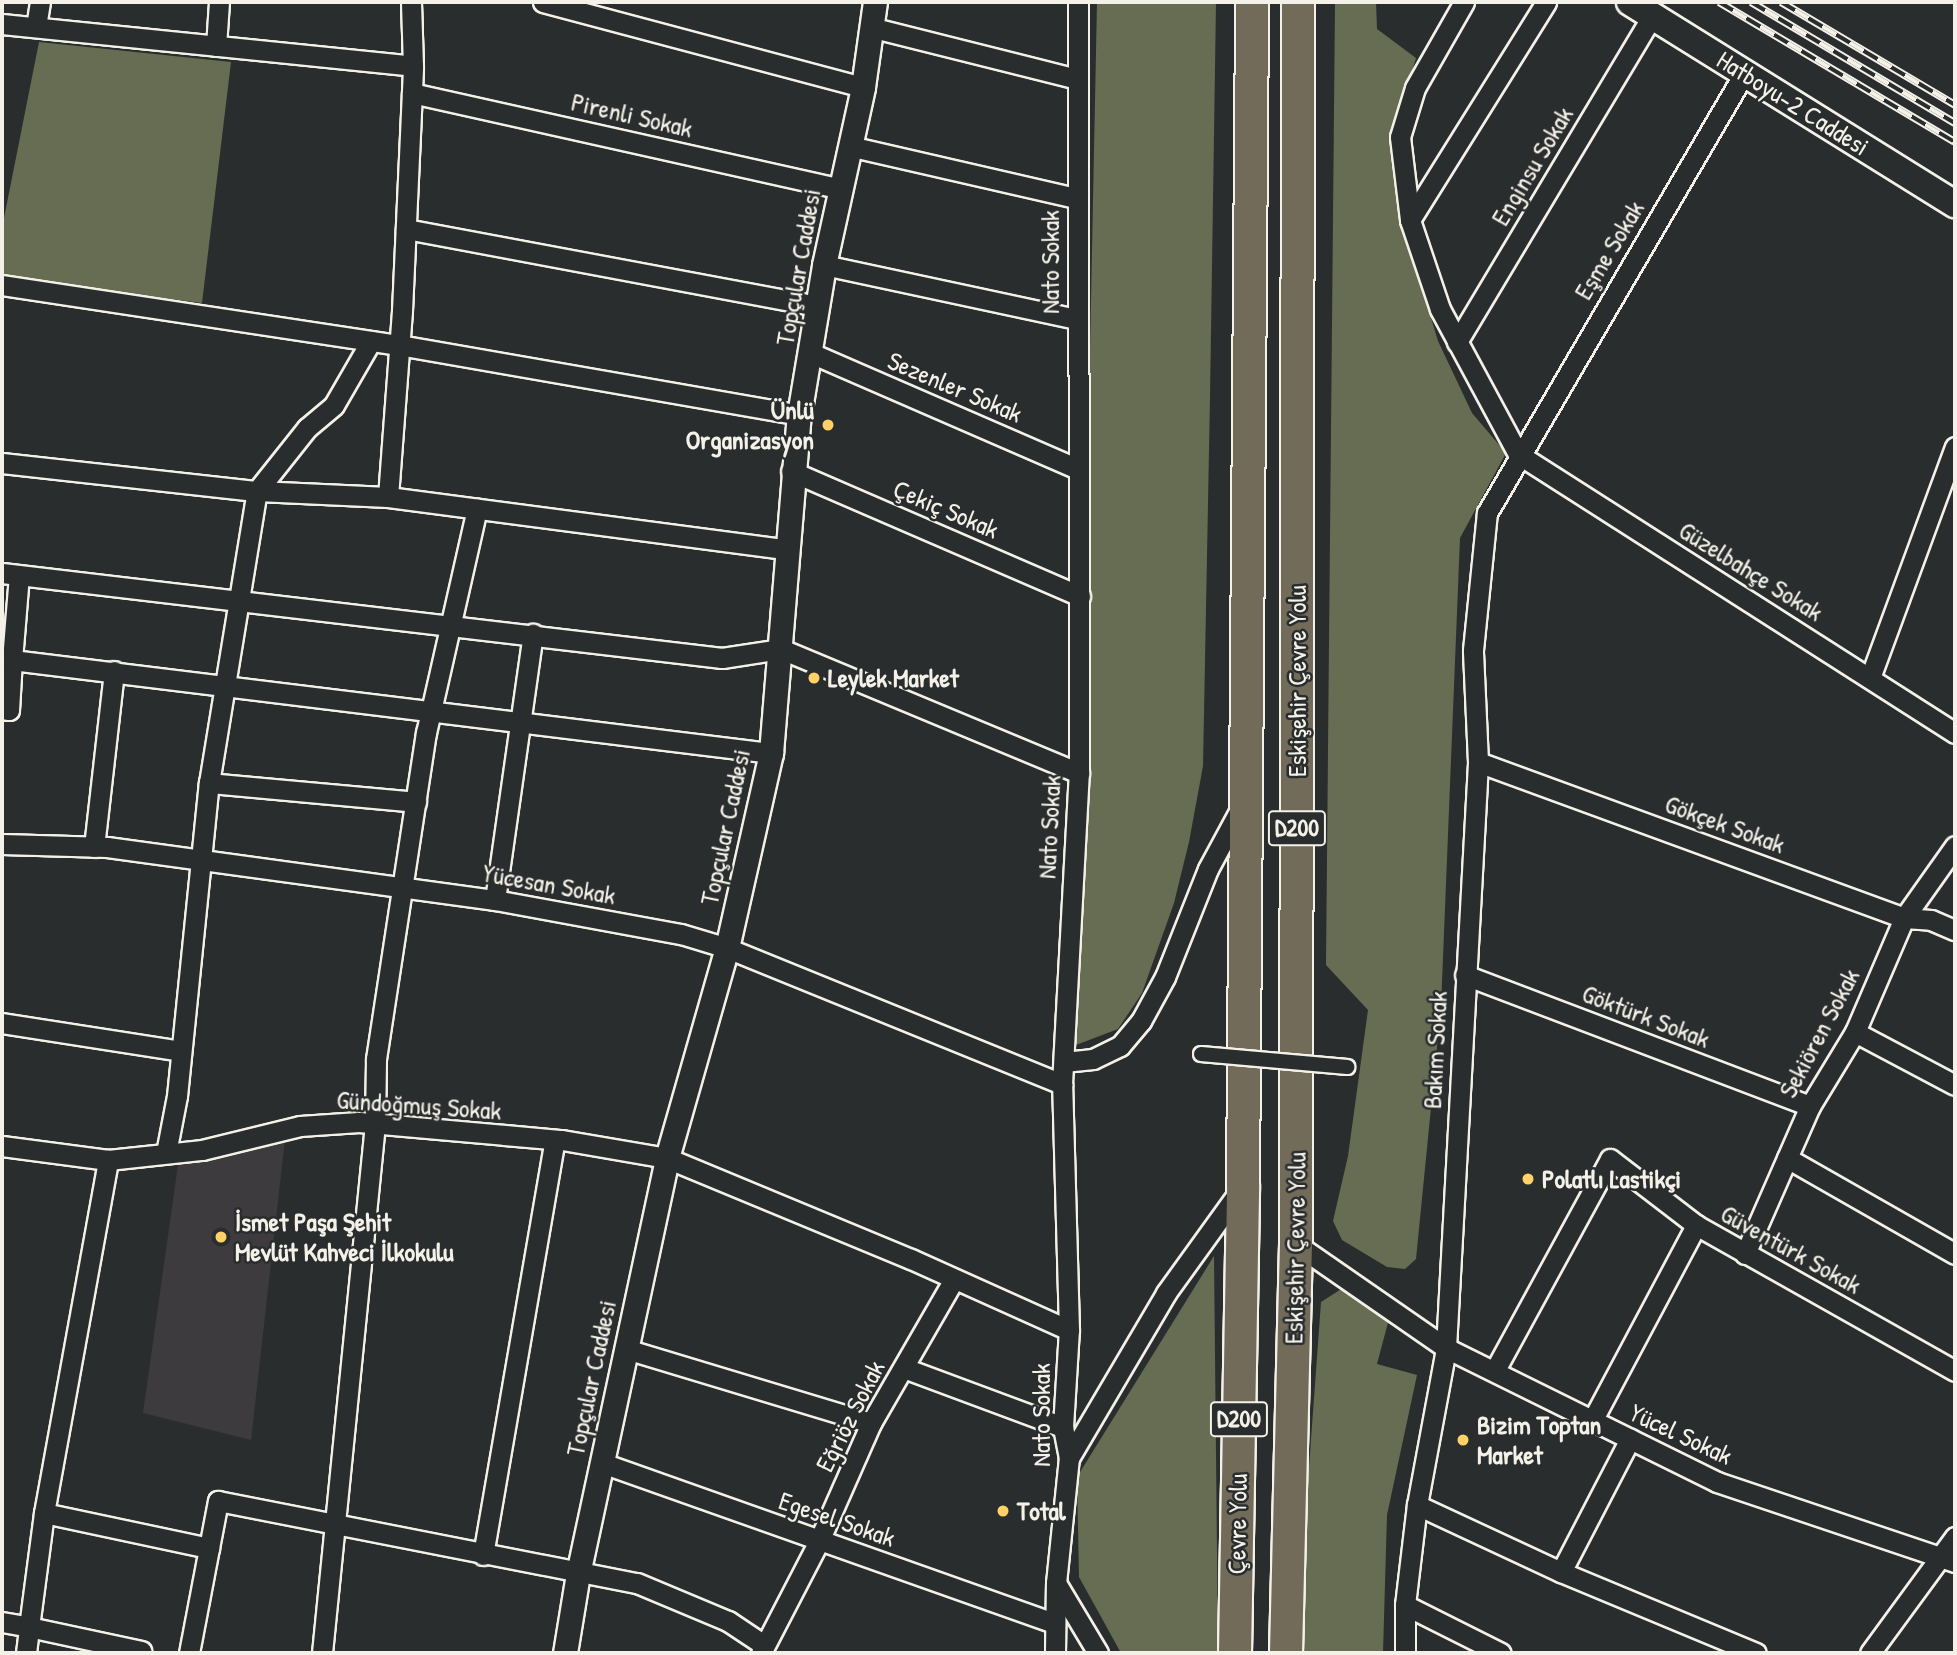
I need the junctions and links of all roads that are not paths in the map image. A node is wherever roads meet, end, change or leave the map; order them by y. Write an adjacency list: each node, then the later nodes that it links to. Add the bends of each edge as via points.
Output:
1 (40, 2): 14 (street)
2 (219, 2): 16 (street)
3 (411, 2): 17 (street)
4 (543, 2): 20 (street)
5 (875, 2): 15 (street, Topçular Caddesi)
6 (1078, 2): 19 (street, Nato Sokak)
7 (1252, 2): 65 (highway, Eskişehir Çevre Yolu / D200)
8 (1298, 2): 94 (highway, Eskişehir Çevre Yolu / D200)
9 (1464, 2): 26 (street, via 1415,88 1401,137)
10 (1546, 2): 26 (street)
11 (1630, 2): 12 (main road, Hatboyu-2 Caddesi)
12 (1652, 16): 18 (main road, Hatboyu-2 Caddesi); 33 (street, Enginsu Sokak)
13 (2, 24): 14 (street)
14 (36, 27): 16 (street)
15 (870, 27): 19 (street); 20 (street, Topçular Caddesi)
16 (216, 46): 17 (street)
17 (413, 66): 21 (street)
18 (1745, 72): 25 (main road, Hatboyu-2 Caddesi); 38 (street, Eşme Sokak)
19 (1077, 79): 24 (street, Nato Sokak)
20 (863, 87): 22 (street, Topçular Caddesi)
21 (412, 93): 23 (street, Pirenli Sokak); 27 (street)
22 (849, 146): 23 (street, Topçular Caddesi); 24 (street)
23 (840, 189): 28 (street, Topçular Caddesi)
24 (1076, 198): 31 (street, Nato Sokak)
25 (1955, 204)
26 (1410, 220): 33 (street, via 1440,309)
27 (406, 229): 30 (street); 34 (street)
28 (824, 265): 30 (street, Topçular Caddesi); 31 (street)
29 (2, 285): 32 (street)
30 (818, 306): 35 (street, Topçular Caddesi)
31 (1076, 319): 40 (street, Nato Sokak)
32 (370, 341): 34 (street); 42 (street, via 334,405 307,428)
33 (1457, 342): 38 (street)
34 (399, 345): 36 (street); 43 (street)
35 (811, 353): 36 (street, Topçular Caddesi); 40 (street, Sezenler Sokak)
36 (799, 415): 41 (street, Topçular Caddesi)
37 (1955, 447): 54 (street)
38 (1518, 454): 54 (street, Güzelbahçe Sokak); 61 (street, Bakım Sokak, via 1487,513 1478,577 1473,650)
39 (2, 463): 42 (street)
40 (1078, 469): 47 (street, Nato Sokak)
41 (792, 471): 45 (street, Topçular Caddesi); 47 (street, Çekiç Sokak)
42 (257, 491): 43 (street); 48 (street)
43 (387, 497): 44 (street)
44 (477, 509): 45 (street); 49 (street)
45 (785, 550): 51 (street, Topçular Caddesi)
46 (11, 574): 48 (street); 52 (street)
47 (1080, 596): 62 (street, Nato Sokak)
48 (242, 598): 49 (street); 55 (street)
49 (449, 625): 50 (street); 57 (street)
50 (533, 634): 51 (street, via 722,658); 58 (street)
51 (781, 649): 60 (street, Topçular Caddesi); 62 (street)
52 (12, 660): 53 (street); 56 (street, via 9,710)
53 (114, 671): 55 (street); 68 (street)
54 (1870, 678): 59 (street, Güzelbahçe Sokak)
55 (226, 683): 57 (street); 63 (street)
56 (2, 709)
57 (430, 710): 58 (street); 64 (street)
58 (523, 723): 60 (street); 71 (street)
59 (1955, 733)
60 (771, 753): 74 (street, Topçular Caddesi)
61 (1478, 762): 72 (street, Gökçek Sokak); 75 (street, Bakım Sokak)
62 (1079, 772): 80 (street, Nato Sokak)
63 (209, 783): 64 (street); 69 (street)
64 (416, 802): 70 (street)
65 (1242, 806): 80 (street, via 1208,869 1165,978 1141,1021 1120,1046 1093,1059); 92 (highway, Eskişehir Çevre Yolu / D200)
66 (2, 844): 68 (street, Yücesan Sokak)
67 (1955, 846): 72 (street, Sekiören Sokak)
68 (94, 847): 69 (street, Yücesan Sokak)
69 (202, 860): 70 (street, Yücesan Sokak); 78 (street)
70 (403, 888): 71 (street, Yücesan Sokak); 85 (street, via 376,1059)
71 (495, 900): 74 (street, Yücesan Sokak, via 681,934)
72 (1904, 918): 73 (street, Gökçek Sokak, via 1931,920); 77 (street, Sekiören Sokak)
73 (1955, 930)
74 (727, 948): 82 (street, Yücesan Sokak); 89 (street, Topçular Caddesi)
75 (1465, 975): 84 (street, Göktürk Sokak); 99 (street, Bakım Sokak)
76 (2, 1023): 78 (street)
77 (1855, 1032): 83 (street); 84 (street, Sekiören Sokak)
78 (181, 1051): 88 (street)
79 (1201, 1054): 81 (street, bridge)
80 (1064, 1062): 82 (street, Nato Sokak)
81 (1347, 1067)
82 (1062, 1084): 98 (street, Nato Sokak)
83 (1955, 1085)
84 (1810, 1106): 90 (street, Sekiören Sokak)
85 (375, 1124): 86 (street, Gündoğmuş Sokak); 88 (street, Gündoğmuş Sokak, via 300,1126 202,1150); 112 (street)
86 (555, 1140): 89 (street, Gündoğmuş Sokak); 116 (street)
87 (2, 1146): 91 (street, Gündoğmuş Sokak)
88 (166, 1153): 91 (street, Gündoğmuş Sokak)
89 (667, 1158): 97 (street, Gündoğmuş Sokak); 100 (street, Topçular Caddesi)
90 (1787, 1158): 95 (street, Sekiören Sokak); 96 (street)
91 (108, 1160): 111 (street)
92 (1243, 1185): 108 (street, via 1166,1293); 133 (highway, Çevre Yolu / D200)
93 (1696, 1225): 95 (street, Güventürk Sokak); 102 (street, Güventürk Sokak, via 1610,1159); 104 (street)
94 (1296, 1244): 99 (street, Yücel Sokak); 134 (highway, Eskişehir Çevre Yolu / D200)
95 (1745, 1254): 103 (street, Güventürk Sokak)
96 (1955, 1254)
97 (954, 1279): 98 (street, Gündoğmuş Sokak); 101 (street, Eğriöz Sokak)
98 (1069, 1330): 106 (street, Nato Sokak)
99 (1446, 1348): 102 (street, Yücel Sokak); 110 (street, Bakım Sokak)
100 (626, 1349): 105 (street); 109 (street, Topçular Caddesi)
101 (904, 1368): 105 (street, Eğriöz Sokak); 106 (street)
102 (1495, 1370): 104 (street, Yücel Sokak)
103 (1955, 1371)
104 (1592, 1420): 107 (street, Yücel Sokak)
105 (870, 1423): 114 (street, Eğriöz Sokak)
106 (1063, 1427): 108 (street, Nato Sokak)
107 (1630, 1439): 117 (street, Yücel Sokak, via 1717,1482); 118 (street)
108 (1069, 1458): 120 (street, Nato Sokak)
109 (602, 1463): 114 (street, Egesel Sokak); 119 (street, Topçular Caddesi)
110 (1417, 1505): 118 (street); 121 (street, Bakım Sokak)
111 (44, 1513): 115 (street); 124 (street)
112 (332, 1525): 115 (street, via 218,1501); 116 (street); 129 (street)
113 (1955, 1536): 117 (street)
114 (820, 1541): 123 (street, Egesel Sokak); 125 (street, Eğriöz Sokak)
115 (209, 1548): 128 (street)
116 (483, 1555): 119 (street)
117 (1949, 1558): 138 (street)
118 (1561, 1573): 137 (street)
119 (578, 1574): 125 (street, via 668,1593 729,1621); 130 (street, Topçular Caddesi)
120 (1056, 1583): 123 (street, Nato Sokak); 132 (street)
121 (1405, 1605): 135 (street, Bakım Sokak); 136 (street)
122 (2, 1622): 124 (street)
123 (1055, 1623): 131 (street, Nato Sokak)
124 (29, 1627): 126 (street); 127 (street)
125 (762, 1649)
126 (26, 1653)
127 (144, 1653)
128 (189, 1653)
129 (322, 1653)
130 (565, 1653)
131 (1055, 1653)
132 (1098, 1653)
133 (1235, 1653)
134 (1286, 1653)
135 (1405, 1653)
136 (1501, 1653)
137 (1756, 1653)
138 (1870, 1653)

